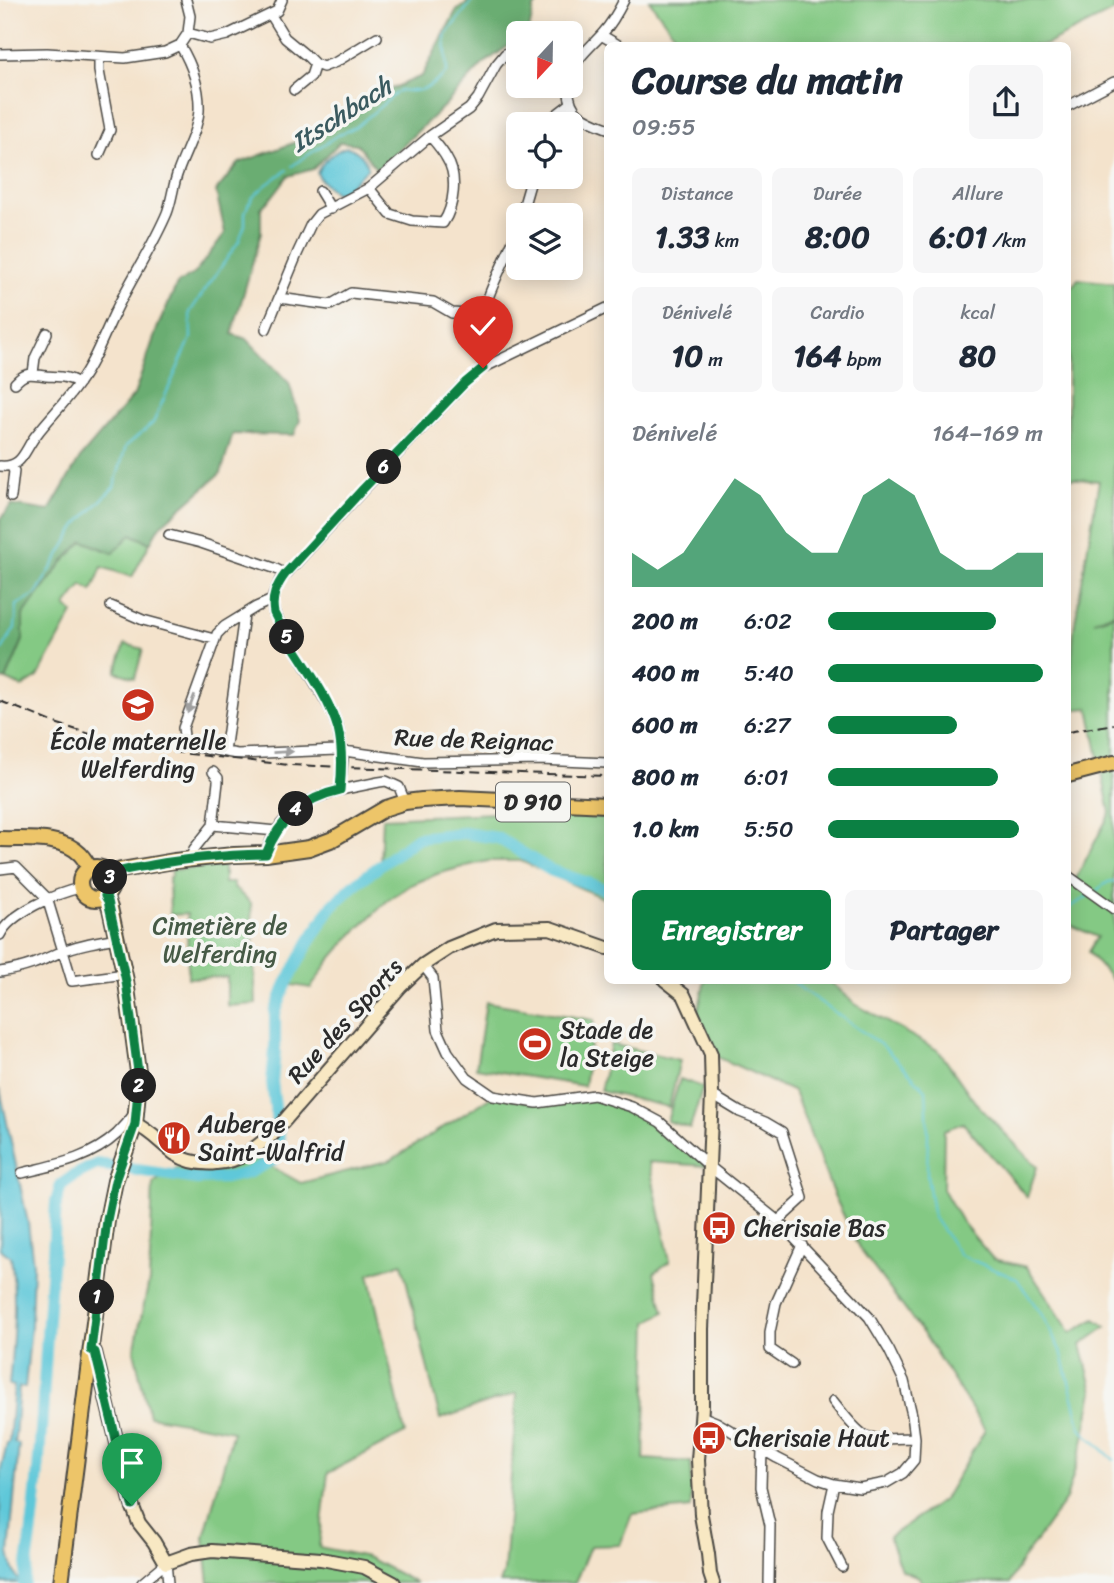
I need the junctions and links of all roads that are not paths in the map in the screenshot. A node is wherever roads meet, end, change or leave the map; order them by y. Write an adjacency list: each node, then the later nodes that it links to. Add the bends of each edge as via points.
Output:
1 (186, 0): 5 (street)
2 (282, 0): 4 (street)
3 (624, 0): 6 (street)
4 (271, 15): 5 (street, via 210,39); 14 (street, via 285,38)
5 (188, 33): 9 (street)
6 (601, 35): 8 (street); 11 (street)
7 (377, 37): 14 (street, via 323,68)
8 (613, 42)
9 (180, 45): 13 (street, via 125,58); 36 (street, via 198,92 193,135 160,229)
10 (506, 53): 22 (street, via 469,109)
11 (583, 53)
12 (0, 54): 13 (street)
13 (99, 57): 23 (street, via 110,130)
14 (315, 64): 16 (street, via 311,76)
15 (1114, 82): 19 (street)
16 (295, 90)
17 (570, 98): 18 (street)
18 (570, 104): 20 (street); 21 (street, via 583,118)
19 (1071, 104)
20 (561, 112)
21 (604, 127)
22 (430, 136): 24 (street); 24 (street, via 449,160 454,181 449,215 443,223 390,214)
23 (99, 155)
24 (369, 188): 26 (street)
25 (320, 191): 26 (street)
26 (331, 209): 28 (street, via 311,223)
27 (506, 257): 30 (street)
28 (279, 298): 30 (street, via 330,305 351,293 433,302 452,313); 31 (street)
29 (604, 309): 33 (street)
30 (482, 316): 33 (street)
31 (266, 329)
32 (47, 333): 34 (street)
33 (483, 368): 41 (street)
34 (33, 373): 35 (street); 36 (street, via 68,376)
35 (15, 383)
36 (79, 383): 38 (street, via 19,462)
37 (0, 466): 38 (street)
38 (11, 466): 39 (street)
39 (11, 497)
40 (169, 535): 41 (street)
41 (286, 573): 42 (street)
42 (272, 600): 44 (street); 47 (street, via 276,619 331,710)
43 (111, 606): 45 (street, via 143,620)
44 (244, 615): 45 (street); 46 (street)
45 (214, 639): 46 (street, Rue de Reignac, one-way to 46, via 183,733 192,746)
46 (225, 752): 47 (street, Rue de Reignac, one-way to 47)
47 (342, 755): 48 (street, Rue de Reignac, via 423,762); 52 (street, bridge)
48 (604, 763)
49 (1114, 763): 51 (main road)
50 (213, 772): 55 (street, via 218,782)
51 (1071, 774)
52 (340, 790): 53 (street, via 386,781 397,786); 56 (street, via 306,802)
53 (403, 798): 54 (main road, D 910, via 416,790 429,790 460,798); 58 (main road, D 910, via 320,844)
54 (604, 805)
55 (213, 825): 56 (street); 59 (street)
56 (276, 831): 58 (street)
57 (0, 839): 61 (main road, via 62,844 80,853)
58 (266, 854): 59 (main road, D 910)
59 (190, 860): 62 (main road, D 910)
60 (0, 869): 66 (street, via 16,867)
61 (90, 869): 62 (main road, via 100,868); 64 (main road, via 82,875)
62 (109, 875): 65 (main road, via 111,887)
63 (1071, 878): 67 (street)
64 (80, 888): 65 (main road, via 91,898); 66 (street)
65 (105, 896): 69 (main road)
66 (47, 898): 68 (street); 71 (street)
67 (1114, 909)
68 (0, 934)
69 (117, 938): 71 (street); 74 (main road)
70 (604, 947): 72 (street, Rue des Sports, via 550,928 496,929 449,948)
71 (63, 951): 73 (street, via 21,969); 74 (street, via 72,981)
72 (423, 965): 77 (street, Rue des Sports, via 272,1135 247,1153 222,1163 182,1158); 78 (street, via 433,978 438,1030 467,1078 493,1096 537,1103 594,1095 632,1107 660,1122)
73 (1, 972)
74 (125, 974): 77 (main road, via 139,1079)
75 (670, 984): 76 (street, via 684,995 711,1054)
76 (712, 1095): 78 (street); 80 (street, via 782,1132 803,1198)
77 (136, 1118): 79 (street, via 100,1148 76,1160); 82 (main road, via 107,1220)
78 (709, 1166): 80 (street); 85 (street)
79 (22, 1172)
80 (778, 1221): 81 (street)
81 (802, 1245): 83 (street, via 775,1303 770,1332 770,1349); 86 (street, via 869,1317 889,1350 904,1381)
82 (91, 1350): 89 (street, via 132,1505); 91 (main road)
83 (792, 1364)
84 (833, 1401): 86 (street, via 864,1435)
85 (701, 1416): 87 (street); 95 (street, via 701,1515)
86 (915, 1438): 88 (street, via 915,1460 886,1483 860,1488)
87 (762, 1449): 88 (street); 96 (street, via 761,1487 771,1525)
88 (834, 1484): 90 (street, via 827,1538)
89 (166, 1563): 92 (street); 93 (street); 94 (street, via 212,1551 321,1559 363,1567)
90 (842, 1567)
91 (61, 1583)
92 (142, 1583)
93 (168, 1583)
94 (394, 1583)
95 (713, 1583)
96 (769, 1583)

